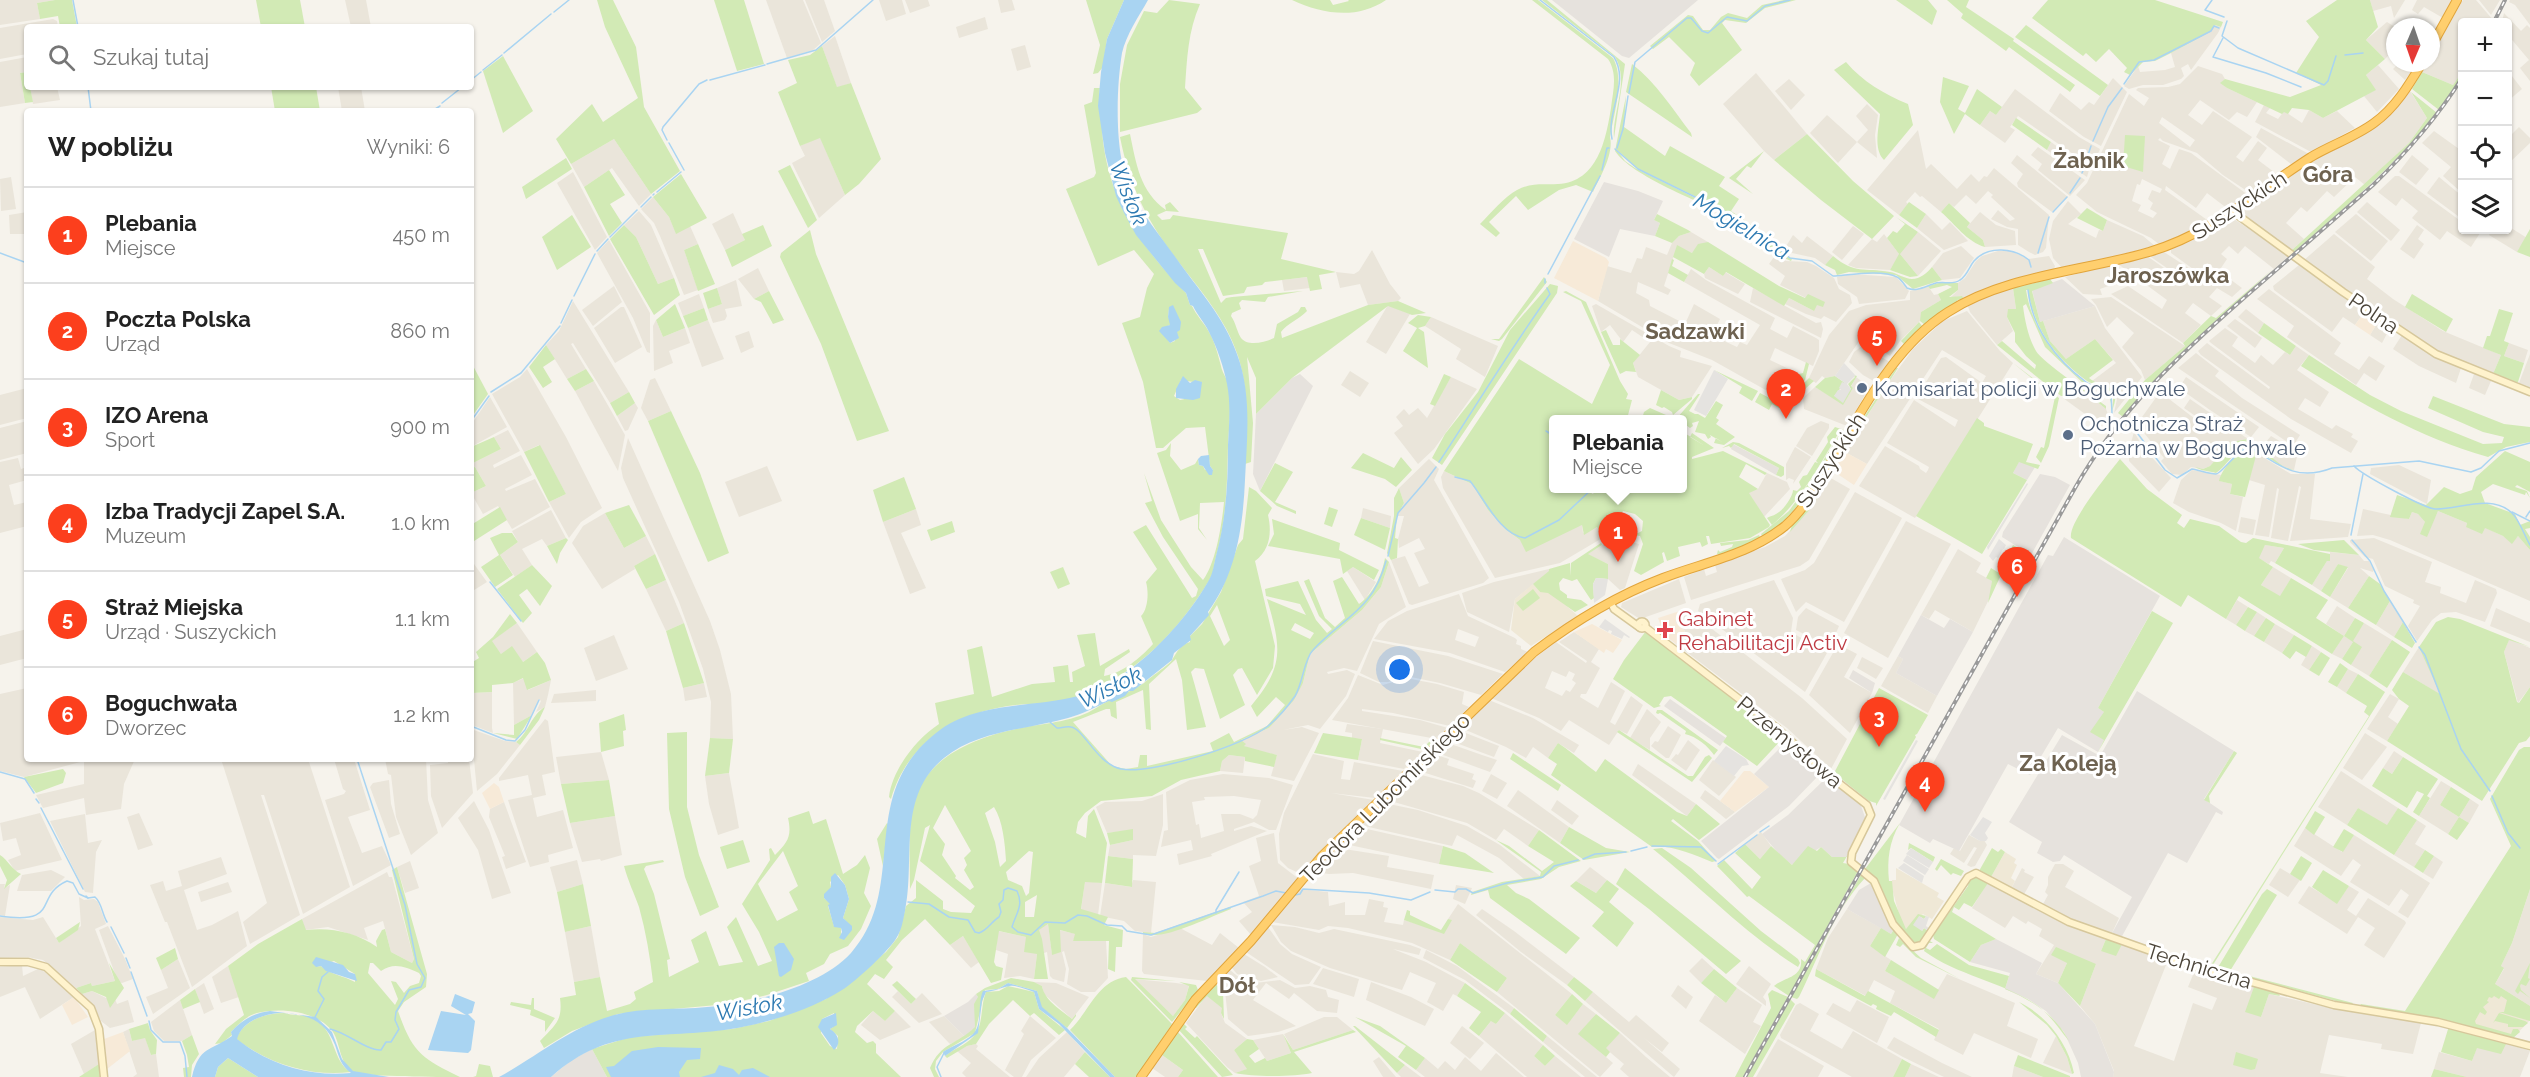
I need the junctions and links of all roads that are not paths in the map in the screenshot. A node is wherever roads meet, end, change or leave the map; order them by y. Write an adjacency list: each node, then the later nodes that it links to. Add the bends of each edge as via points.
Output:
1 (2457, 0): 2 (highway)
2 (2440, 31)
3 (2416, 72): 4 (highway, Suszyckich, via 2402,95 2374,123 2313,155)
4 (2232, 211): 5 (street, Polna, via 2436,354); 6 (highway, Suszyckich, via 2179,243 1995,289 1949,311 1916,338 1894,363 1788,523 1749,548 1666,577)
5 (2530, 392)
6 (1611, 603): 7 (street, Przemysłowa, via 1776,728 1867,805 1871,814 1850,860 1869,876 1893,924 1908,944); 11 (highway, Teodora Lubomirskiego, via 1526,659 1337,841 1195,1000)
7 (1917, 948): 9 (street, Techniczna, via 1974,873 2069,922 2190,965 2334,1005 2438,1022)
8 (0, 962): 10 (street, via 28,962 46,967 91,1008 99,1029)
9 (2530, 1046)
10 (104, 1077)
11 (1141, 1077)

